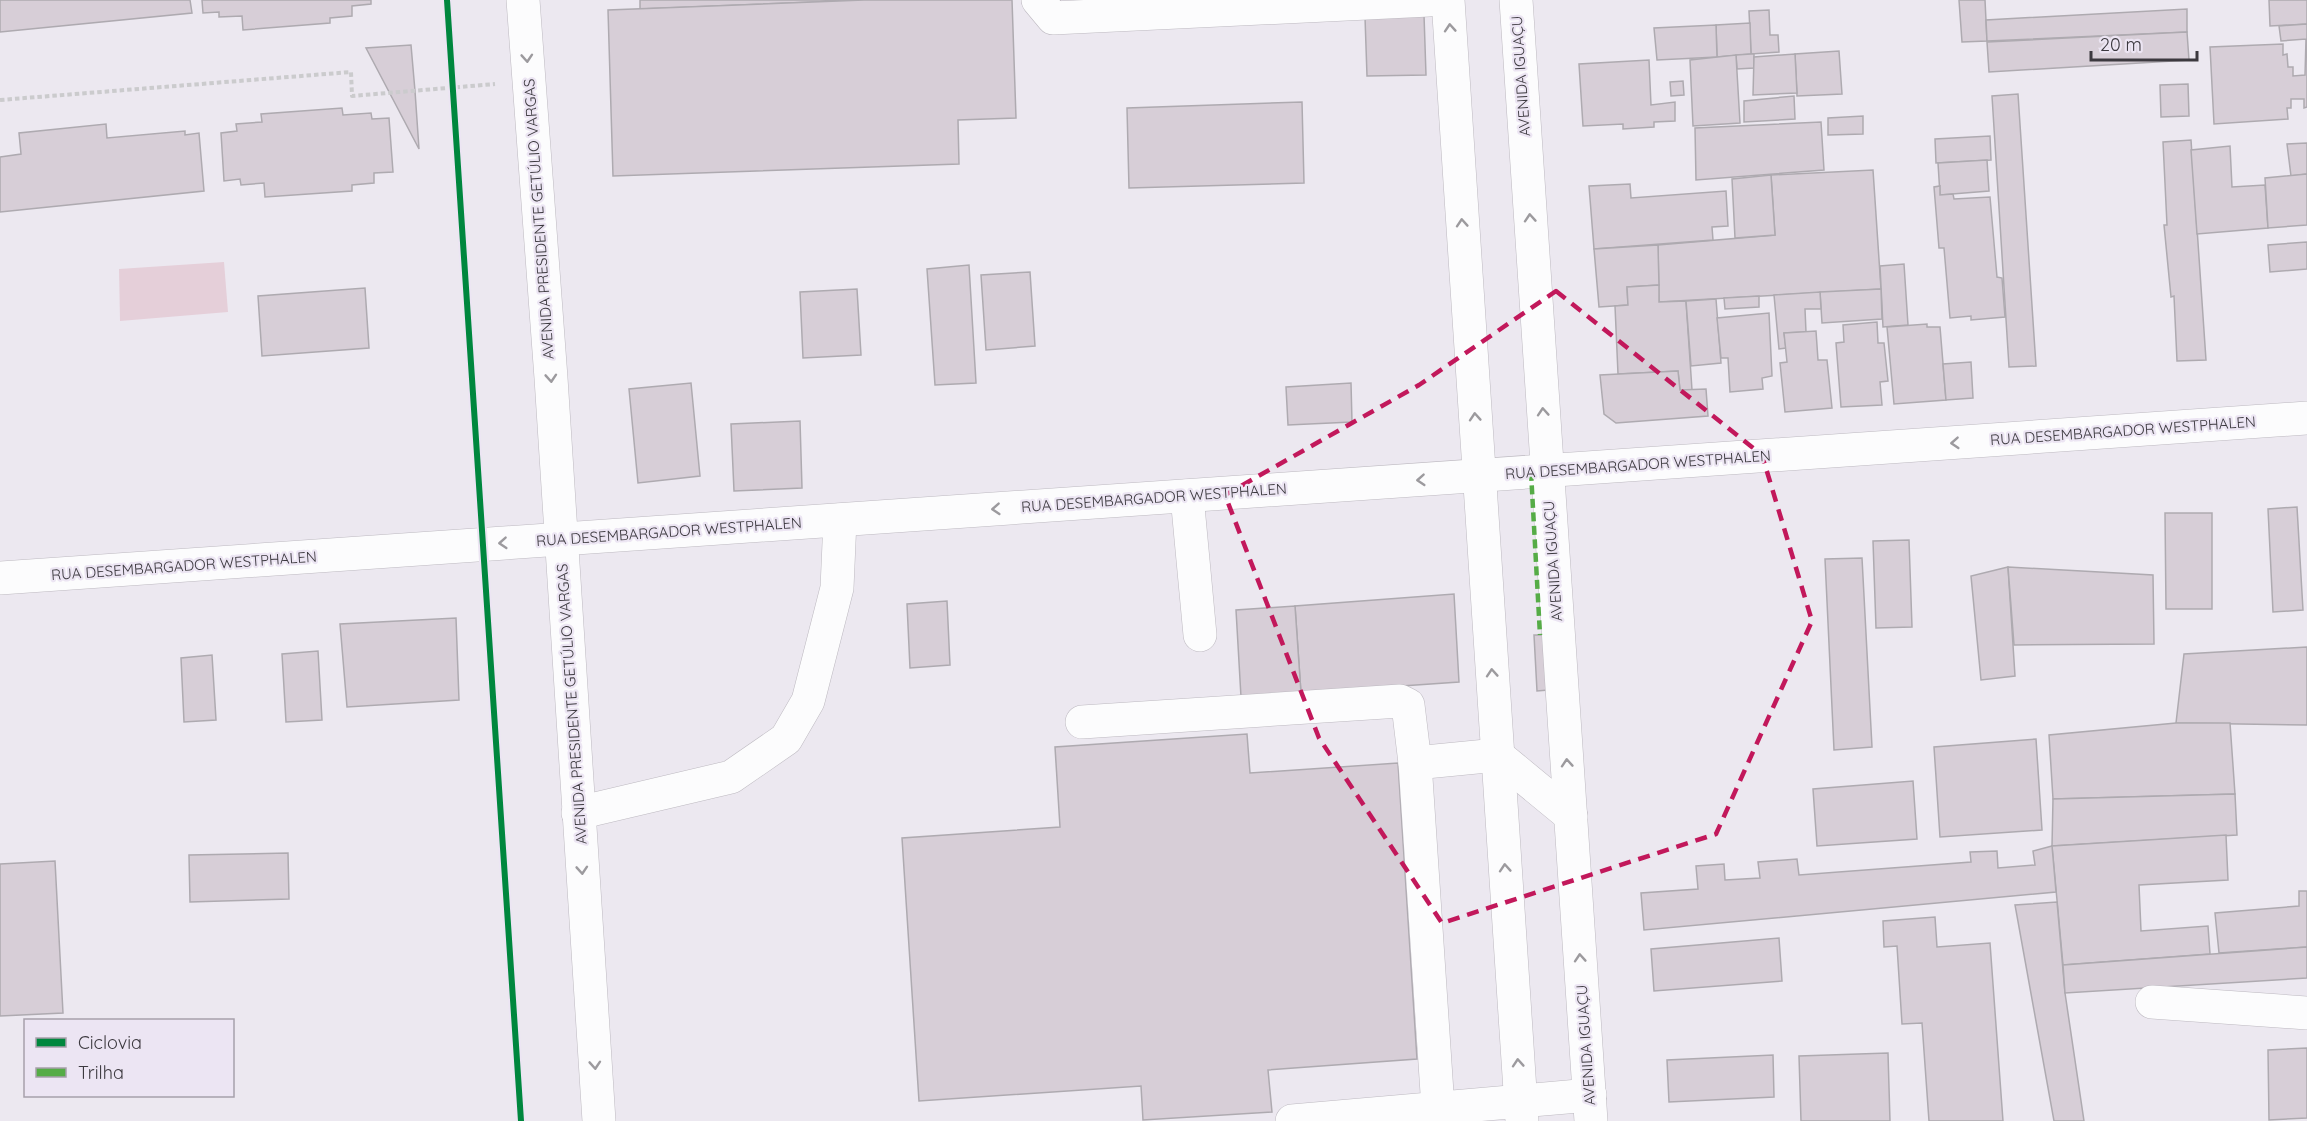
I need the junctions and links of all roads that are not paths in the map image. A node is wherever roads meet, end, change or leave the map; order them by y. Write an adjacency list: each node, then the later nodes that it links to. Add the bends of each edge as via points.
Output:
1 (523, 0): 11 (main road, AVENIDA PRESIDENTE GETÚLIO VARGAS, one-way to 11)
2 (1429, 0): 5 (main road)
3 (1448, 0): 8 (main road, one-way to 3)
4 (1516, 0): 7 (main road, AVENIDA IGUAÇU, one-way to 4)
5 (1046, 9)
6 (2307, 418): 7 (main road, RUA DESEMBARGADOR WESTPHALEN, one-way to 7)
7 (1547, 471): 8 (main road, RUA DESEMBARGADOR WESTPHALEN); 18 (main road, AVENIDA IGUAÇU, one-way to 7)
8 (1479, 476): 9 (main road, RUA DESEMBARGADOR WESTPHALEN, one-way to 9); 15 (main road, one-way to 8)
9 (1187, 496): 10 (main road, RUA DESEMBARGADOR WESTPHALEN, one-way to 10); 13 (main road)
10 (840, 520): 11 (main road, RUA DESEMBARGADOR WESTPHALEN); 17 (main road, via 837,588 808,701 786,739 731,777)
11 (561, 539): 12 (main road, RUA DESEMBARGADOR WESTPHALEN, one-way to 12); 17 (main road, AVENIDA PRESIDENTE GETÚLIO VARGAS)
12 (0, 578)
13 (1200, 635)
14 (1082, 722): 16 (main road, via 1400,701 1408,705 1411,716)
15 (1497, 756): 16 (main road); 18 (main road); 23 (main road, one-way to 15)
16 (1415, 763): 21 (main road)
17 (578, 813): 24 (main road, AVENIDA PRESIDENTE GETÚLIO VARGAS, one-way to 24)
18 (1571, 816): 22 (main road, AVENIDA IGUAÇU, one-way to 18)
19 (2152, 1002): 20 (main road)
20 (2307, 1013)
21 (1438, 1108): 23 (main road); 25 (main road)
22 (1590, 1108): 23 (main road)
23 (1521, 1110)
24 (599, 1121)
25 (1292, 1121)

